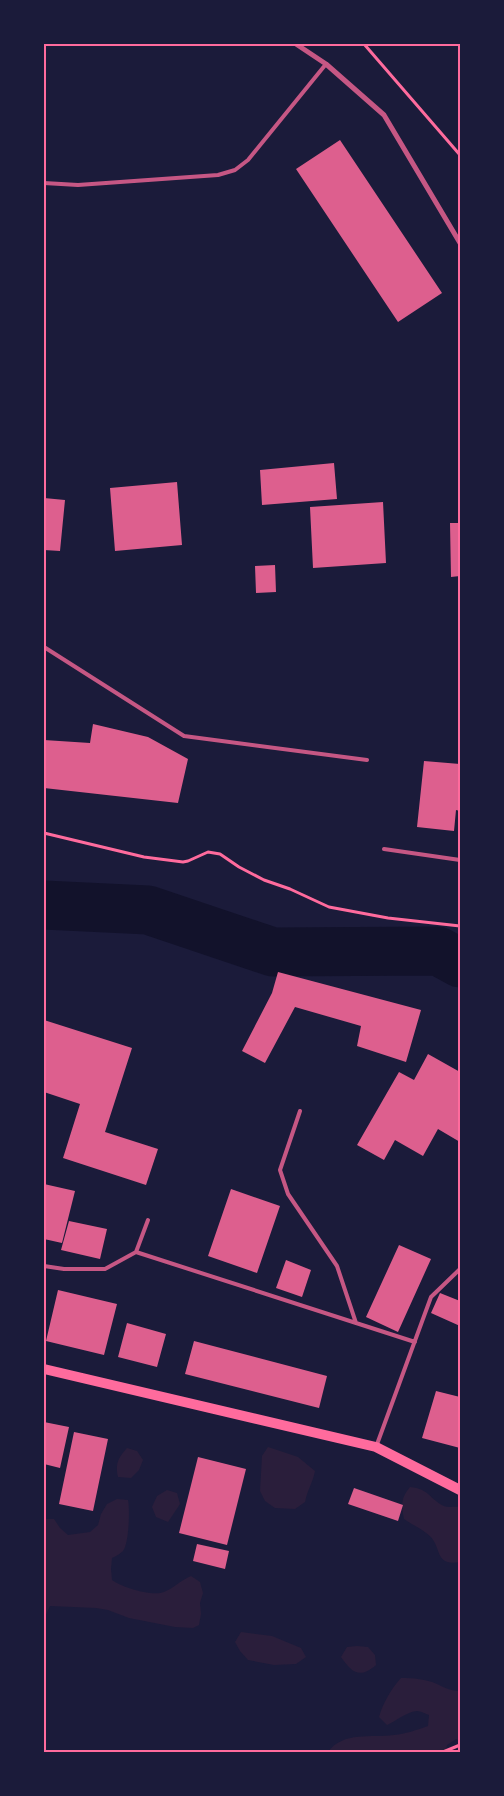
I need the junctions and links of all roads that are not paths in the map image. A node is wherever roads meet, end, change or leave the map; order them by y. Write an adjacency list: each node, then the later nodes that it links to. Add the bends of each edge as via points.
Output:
1 (296, 44): 2 (street)
2 (326, 64): 3 (lane, via 248,160 236,170 218,175 78,184); 4 (street, via 384,115)
3 (44, 183)
4 (460, 242)
5 (44, 647): 6 (lane, via 184,736)
6 (367, 760)
7 (384, 850): 8 (lane)
8 (460, 860)
9 (300, 1110): 14 (lane, via 280,1170 288,1194 337,1266)
10 (148, 1220): 11 (lane)
11 (136, 1252): 12 (lane, via 105,1269); 14 (lane)
12 (44, 1266)
13 (460, 1269): 15 (lane, via 431,1297)
14 (356, 1323): 15 (lane)
15 (415, 1342): 17 (lane)
16 (44, 1369): 17 (main road)
17 (376, 1447): 18 (main road)
18 (460, 1490)

